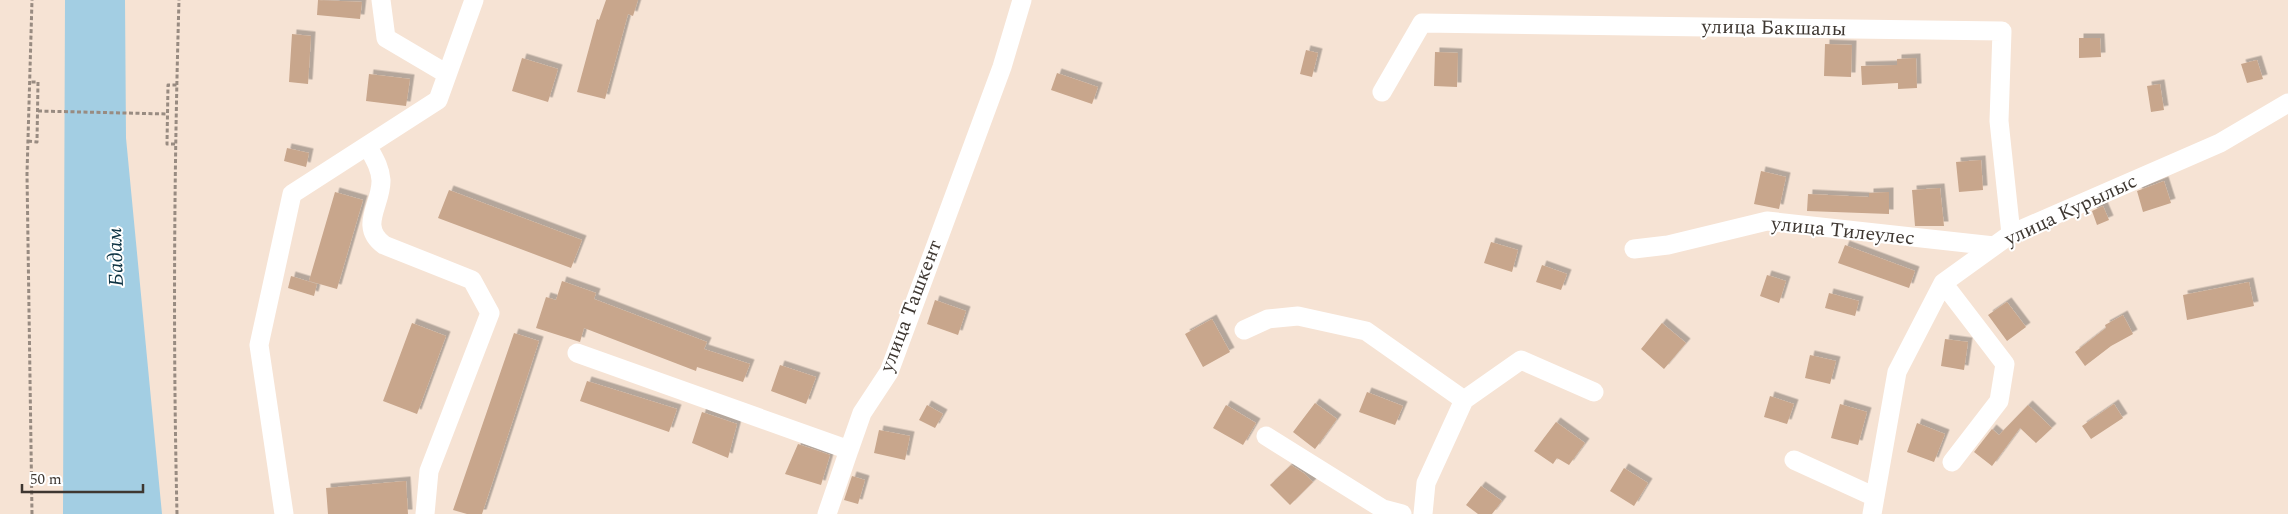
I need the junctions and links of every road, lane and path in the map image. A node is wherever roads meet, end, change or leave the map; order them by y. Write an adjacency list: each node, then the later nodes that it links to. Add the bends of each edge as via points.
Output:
1 (32, 0): 7 (path)
2 (179, 0): 8 (path)
3 (381, 0): 6 (street, via 386,38)
4 (474, 0): 6 (street)
5 (1022, 0): 25 (street, улица Ташкент, via 1002,67 889,372 862,413)
6 (447, 74): 15 (street, via 438,100)
7 (30, 82): 11 (path, via 38,82); 13 (path)
8 (177, 85): 12 (path, via 168,85); 14 (path)
9 (1382, 92): 16 (street, улица Бакшалы, via 1422,23 2002,31 1999,121)
10 (2288, 103): 16 (street, улица Курылыс, via 2220,143)
11 (38, 112): 12 (path); 13 (path, via 37,142)
12 (167, 114): 14 (path, via 167,144)
13 (28, 142): 29 (path)
14 (175, 144): 30 (path, via 173,368)
15 (368, 147): 31 (street, via 292,194 259,346); 32 (street, via 379,166 381,181 371,228 376,238 384,245 472,280 490,313 429,471)
16 (2011, 234): 17 (street, улица Курылыс)
17 (1994, 246): 18 (street, улица Тилеулес, via 1767,221 1668,245); 19 (street, улица Курылыс)
18 (1634, 249)
19 (1943, 283): 27 (street, via 2005,364 1999,401); 28 (street, улица Курылыс, via 1897,372)
20 (1244, 330): 23 (street, via 1268,319 1298,316 1366,331)
21 (577, 353): 25 (street)
22 (1594, 392): 23 (street, via 1520,360)
23 (1464, 400): 35 (street, via 1426,483)
24 (1266, 436): 34 (street, via 1383,508)
25 (849, 450): 33 (street, улица Ташкент)
26 (1794, 460): 28 (street)
27 (1952, 462)
28 (1873, 505)
29 (32, 514)
30 (176, 514)
31 (284, 514)
32 (425, 514)
33 (827, 514)
34 (1402, 514)
35 (1423, 514)

